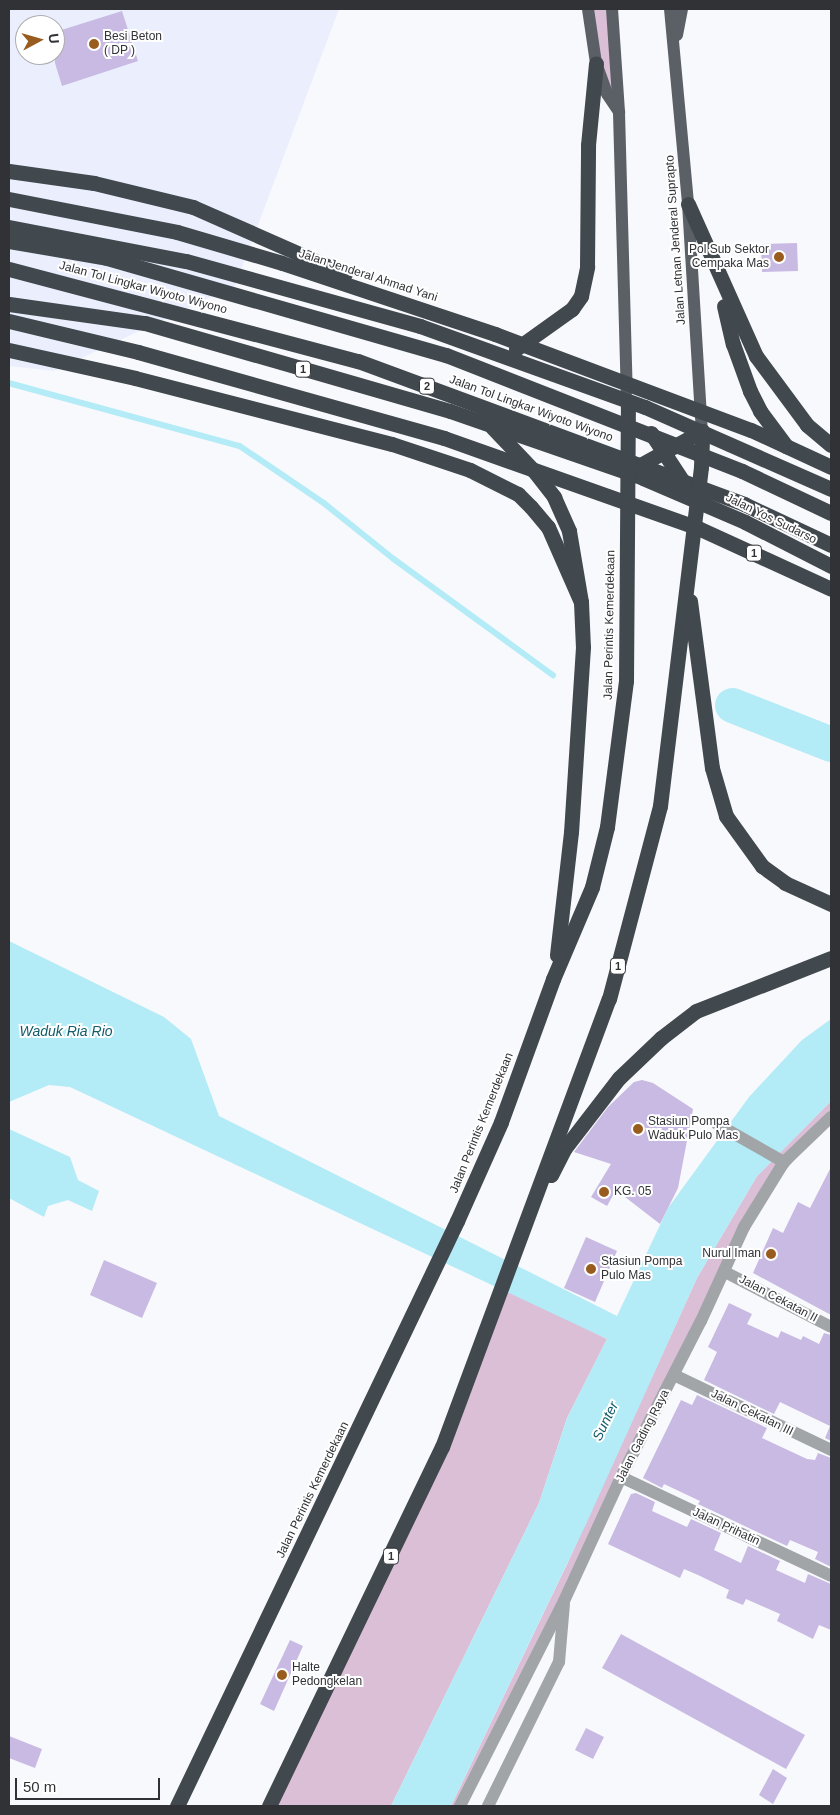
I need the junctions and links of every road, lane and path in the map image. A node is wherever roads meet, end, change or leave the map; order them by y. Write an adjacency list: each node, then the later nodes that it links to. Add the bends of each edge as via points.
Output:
1 (588, 9): 6 (main road)
2 (612, 9): 7 (main road)
3 (670, 9): 5 (main road, Jalan Letnan Jenderal Suprapto)
4 (682, 9): 5 (main road, Jalan Letnan Jenderal Suprapto)
5 (675, 47): 10 (main road, Jalan Letnan Jenderal Suprapto)
6 (596, 63): 7 (main road, via 607,94); 21 (highway, via 588,145 587,268 581,296 572,309)
7 (620, 113): 22 (main road)
8 (9, 172): 13 (highway, via 94,183 193,207)
9 (9, 198): 27 (highway, Jalan Jenderal Ahmad Yani, via 177,232 282,263 495,334 709,414)
10 (688, 204): 15 (highway); 24 (main road, Jalan Letnan Jenderal Suprapto)
11 (9, 227): 17 (highway, via 186,261)
12 (9, 241): 32 (highway, Jalan Tol Lingkar Wiyoto Wiyono, via 107,258 446,355 715,460)
13 (328, 267): 17 (highway); 19 (highway, via 405,294)
14 (9, 269): 33 (highway, Jalan Tol Lingkar Wiyoto Wiyono / 2, via 358,361 744,504)
15 (717, 275): 25 (highway, via 769,377 807,425); 29 (highway, via 733,344 750,390 760,411)
16 (9, 304): 23 (highway, 1, via 145,323)
17 (375, 312): 19 (highway)
18 (9, 322): 36 (highway, 1, via 138,352 444,438 698,528)
19 (420, 326): 21 (highway)
20 (9, 350): 39 (highway, via 135,378 346,432 470,470 518,494 532,506 548,528)
21 (506, 356): 22 (highway)
22 (628, 401): 24 (highway); 26 (highway); 28 (highway, Jalan Perintis Kemerdekaan)
23 (491, 426): 28 (highway, 1); 39 (highway, via 554,497 568,531)
24 (702, 430): 26 (highway); 29 (highway); 31 (highway, 1)
25 (831, 445)
26 (663, 450): 28 (highway); 31 (highway)
27 (831, 467)
28 (628, 472): 31 (highway, 1); 42 (highway, Jalan Perintis Kemerdekaan, via 626,681 607,827 592,887)
29 (814, 480): 30 (highway)
30 (831, 489)
31 (696, 501): 34 (highway, Jalan Yos Sudarso / 1); 35 (highway, 1)
32 (831, 513)
33 (831, 545)
34 (831, 566)
35 (687, 574): 40 (highway, via 712,768 726,816 762,866 785,883); 46 (highway, 1, via 660,806 609,999 569,1101)
36 (809, 577): 37 (highway, 1); 38 (highway)
37 (831, 588)
38 (831, 593)
39 (581, 602): 42 (highway, via 583,646 578,736 565,902)
40 (831, 904)
41 (831, 958): 46 (highway, via 696,1011 655,1042 621,1075 565,1148)
42 (553, 979): 54 (highway, Jalan Perintis Kemerdekaan, via 501,1122 457,1221)
43 (831, 1117): 45 (street, Jalan Gading Raya)
44 (720, 1126): 45 (street)
45 (781, 1160): 47 (street, Jalan Gading Raya, via 744,1228)
46 (532, 1210): 55 (highway, 1, via 424,1490)
47 (725, 1272): 48 (street, Jalan Cekatan II); 49 (street, Jalan Gading Raya)
48 (831, 1327)
49 (674, 1375): 50 (street, Jalan Cekatan III); 51 (street, Jalan Gading Raya)
50 (831, 1450)
51 (621, 1477): 52 (street, Jalan Prihatin); 53 (street, Jalan Gading Raya)
52 (831, 1576)
53 (564, 1602): 56 (street, Jalan Gading Raya); 57 (street, Jalan Gading Raya, via 559,1662)
54 (177, 1806)
55 (269, 1806)
56 (460, 1806)
57 (488, 1806)

